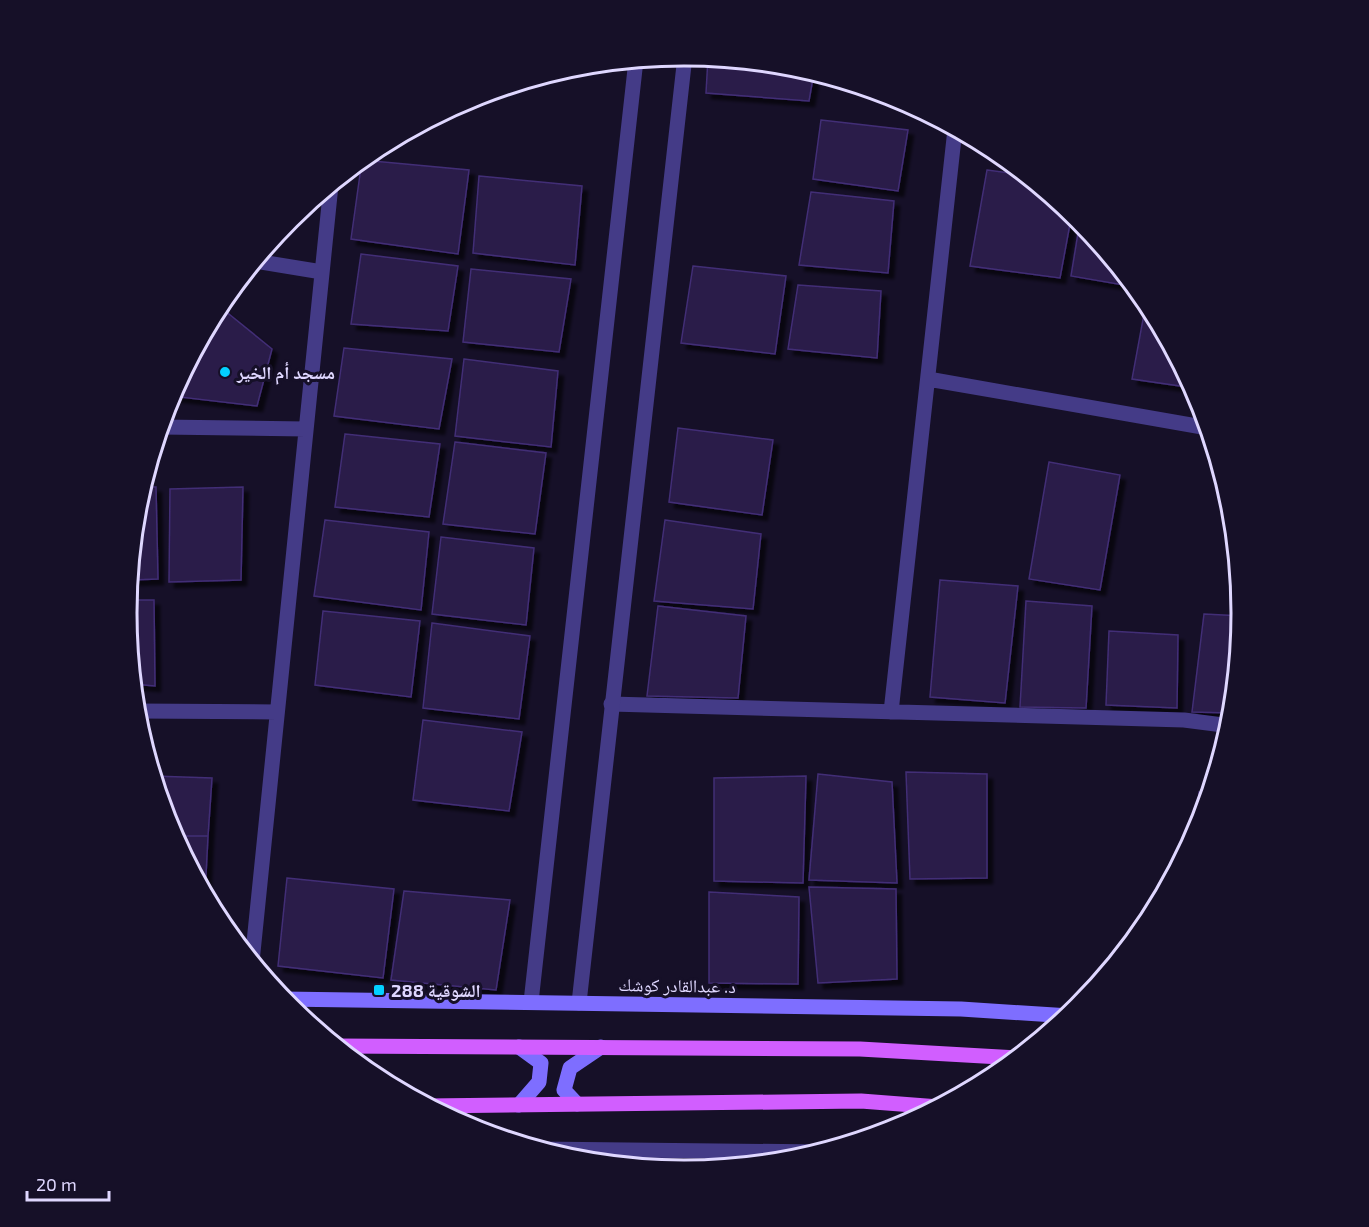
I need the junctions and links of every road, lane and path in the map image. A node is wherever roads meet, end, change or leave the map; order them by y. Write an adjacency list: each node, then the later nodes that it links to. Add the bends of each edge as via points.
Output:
1 (684, 66): 11 (street)
2 (635, 69): 18 (street)
3 (954, 137): 7 (street)
4 (330, 197): 6 (street)
5 (265, 263): 6 (street)
6 (322, 272): 10 (street)
7 (928, 379): 8 (street); 14 (street)
8 (1199, 426)
9 (170, 427): 10 (street)
10 (306, 429): 13 (street)
11 (611, 704): 14 (street); 19 (street)
12 (146, 711): 13 (street)
13 (277, 712): 16 (street)
14 (891, 712): 15 (street, via 1184,720)
15 (1220, 725)
16 (253, 951)
17 (295, 999): 18 (main road, د. عبدالقادر كوشك)
18 (531, 1002): 19 (main road, د. عبدالقادر كوشك)
19 (579, 1003): 20 (main road, د. عبدالقادر كوشك, via 961,1009)
20 (1056, 1015)
21 (349, 1046): 22 (main road)
22 (519, 1047): 23 (main road); 26 (main road, via 541,1063 539,1082)
23 (601, 1047): 24 (main road, via 860,1048); 25 (main road, via 570,1068 564,1089)
24 (1005, 1057)
25 (577, 1104): 26 (main road); 28 (main road, via 861,1101)
26 (519, 1105): 27 (main road)
27 (444, 1106)
28 (925, 1106)
29 (776, 1153): 30 (street)
30 (605, 1155)

